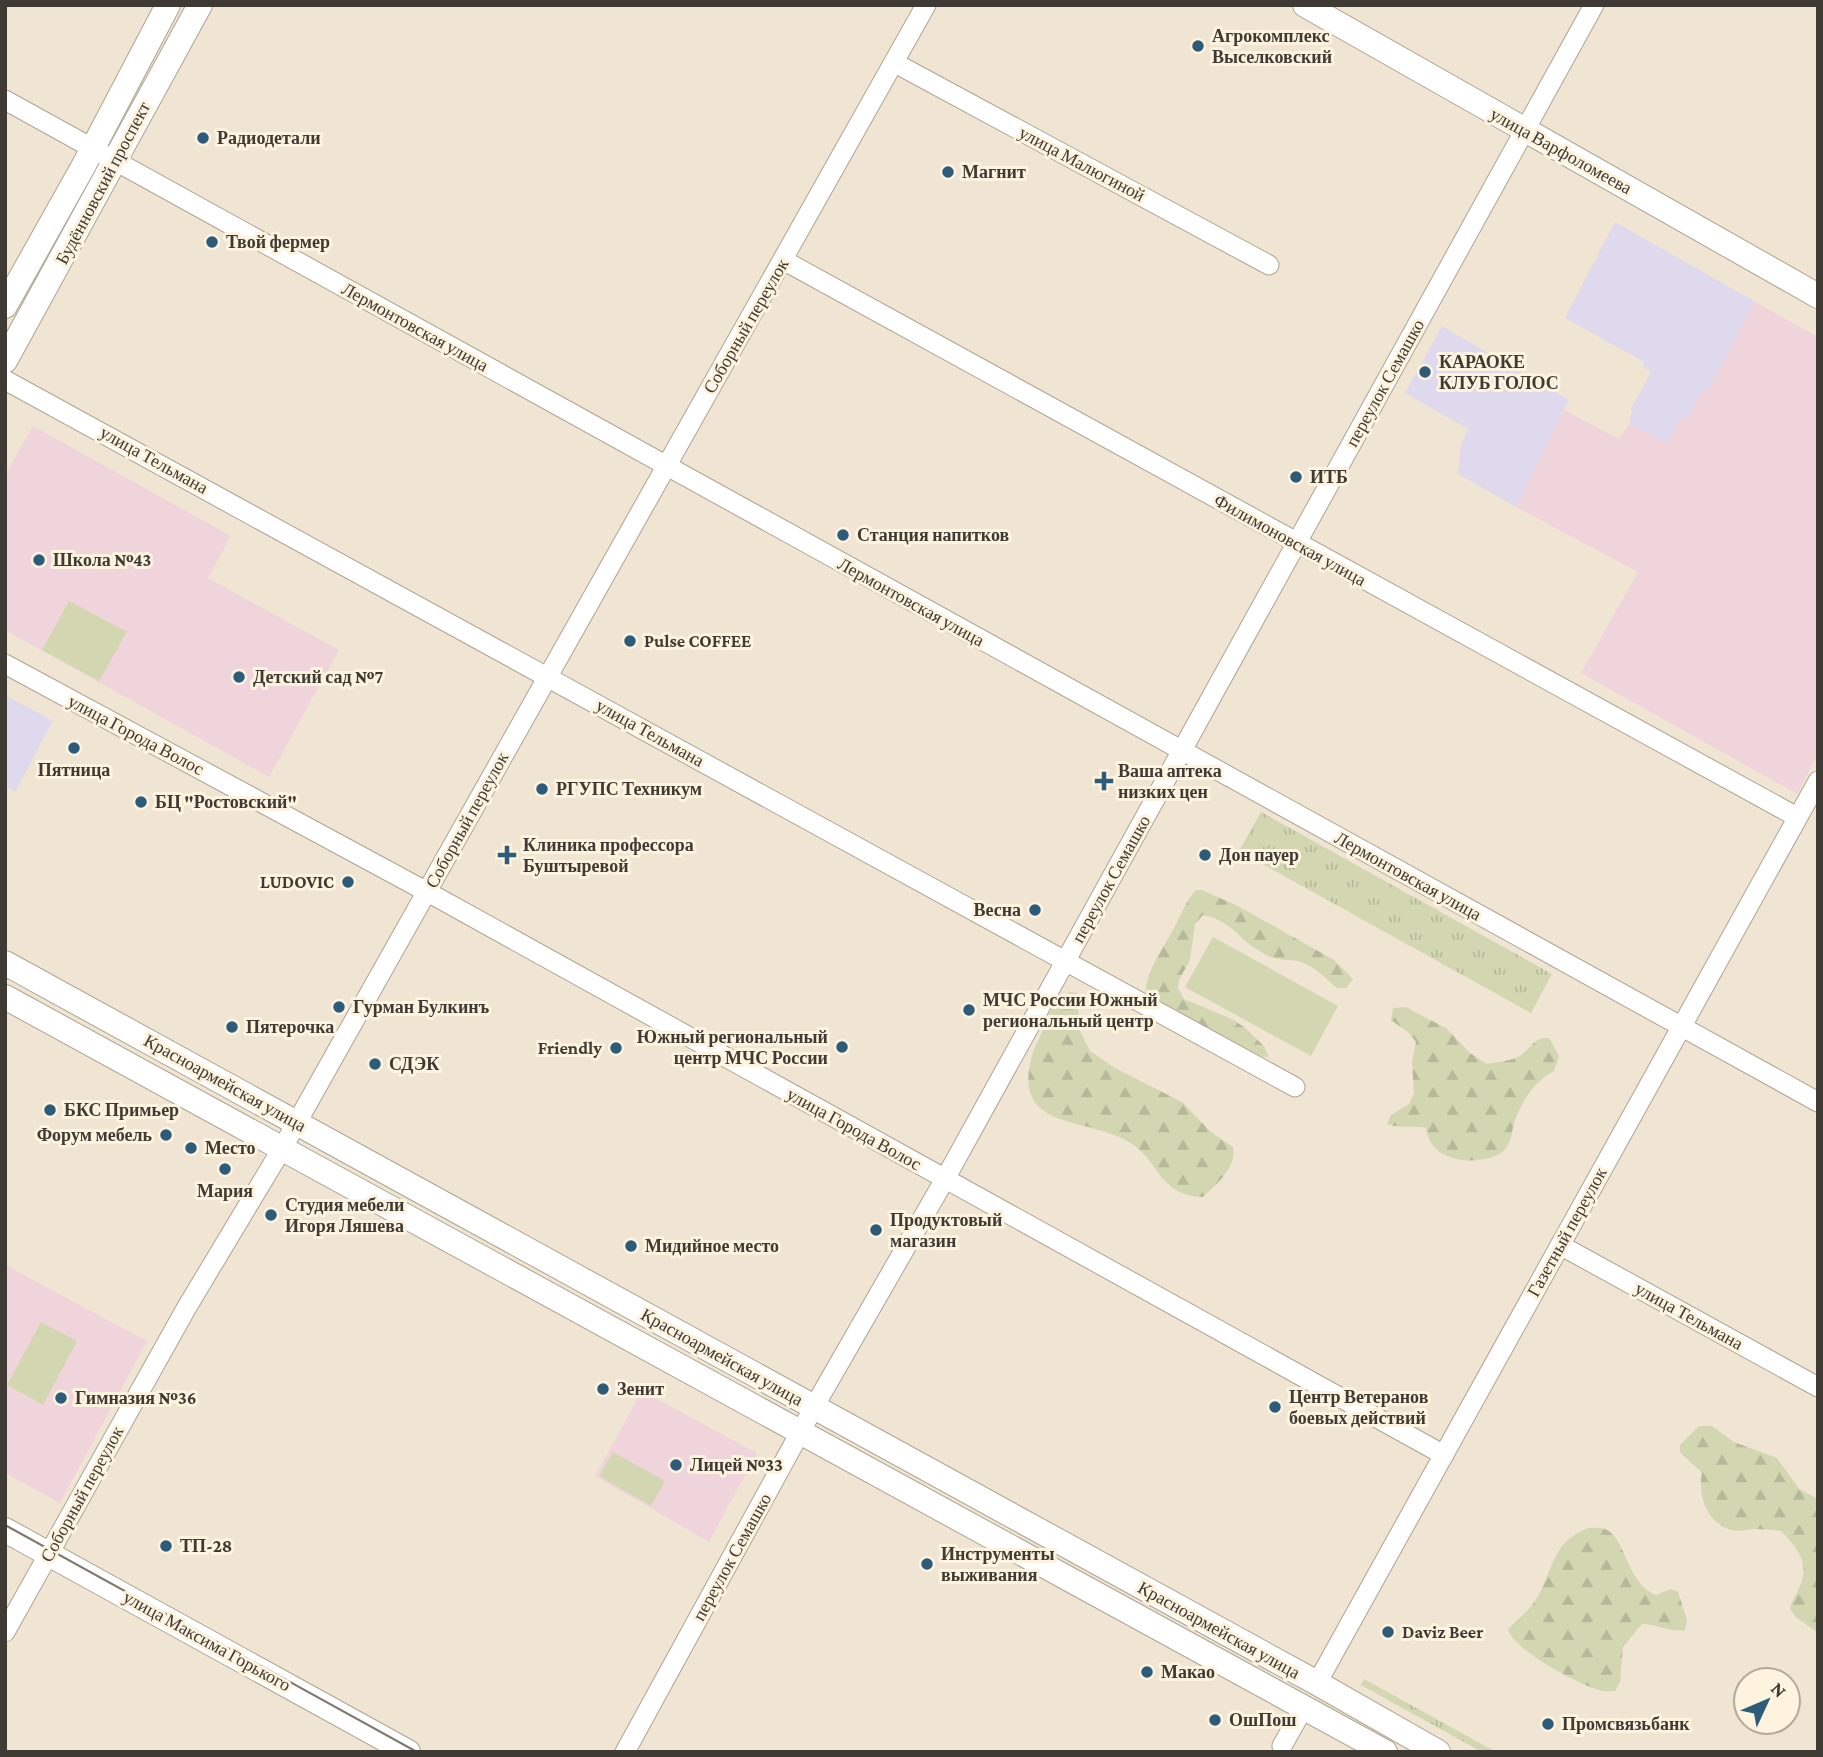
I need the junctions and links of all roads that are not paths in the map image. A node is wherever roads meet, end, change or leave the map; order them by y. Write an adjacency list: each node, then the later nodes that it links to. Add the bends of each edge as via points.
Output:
1 (168, 5): 9 (main road, Будённовский проспект)
2 (200, 5): 10 (main road, Будённовский проспект)
3 (926, 5): 6 (street, Соборный переулок)
4 (1305, 5): 8 (main road, улица Варфоломеева)
5 (1594, 5): 8 (street, переулок Семашко)
6 (895, 63): 11 (street, Соборный переулок); 12 (street, улица Малюгиной)
7 (5, 100): 9 (street, Лермонтовская улица)
8 (1525, 131): 13 (main road, улица Варфоломеева); 18 (street, переулок Семашко)
9 (91, 148): 10 (street, Лермонтовская улица); 14 (main road, Будённовский проспект)
10 (115, 160): 15 (main road, Будённовский проспект); 17 (street, Лермонтовская улица)
11 (783, 260): 17 (street, Соборный переулок); 18 (street, Филимоновская улица)
12 (1269, 265)
13 (1818, 296)
14 (5, 306)
15 (5, 361)
16 (5, 380): 20 (street, улица Тельмана)
17 (666, 466): 20 (street, Соборный переулок); 21 (street, Лермонтовская улица)
18 (1296, 544): 21 (street, переулок Семашко); 23 (street, Филимоновская улица)
19 (5, 664): 24 (street, улица Города Волос)
20 (548, 677): 24 (street, Соборный переулок); 25 (street, улица Тельмана)
21 (1182, 751): 25 (street, переулок Семашко); 28 (street, Лермонтовская улица)
22 (1818, 781): 23 (street, Газетный переулок)
23 (1797, 817): 28 (street, Газетный переулок)
24 (426, 892): 31 (street, Соборный переулок); 33 (street, улица Города Волос)
25 (1065, 962): 29 (street, улица Тельмана); 33 (street, переулок Семашко)
26 (5, 963): 31 (main road, Красноармейская улица)
27 (5, 997): 32 (main road, Красноармейская улица)
28 (1681, 1027): 30 (street, Лермонтовская улица); 34 (street, Газетный переулок)
29 (1295, 1087)
30 (1818, 1102)
31 (296, 1122): 32 (street, Соборный переулок); 36 (main road, Красноармейская улица)
32 (283, 1147): 37 (main road, Красноармейская улица); 40 (street, Соборный переулок)
33 (945, 1179): 36 (street, переулок Семашко); 38 (street, улица Города Волос)
34 (1560, 1245): 35 (street, улица Тельмана); 38 (street, Газетный переулок)
35 (1818, 1387)
36 (814, 1407): 37 (street, переулок Семашко); 42 (main road, Красноармейская улица)
37 (801, 1431): 43 (main road, Красноармейская улица); 46 (street, переулок Семашко)
38 (1444, 1455): 42 (street, Газетный переулок)
39 (5, 1530): 40 (main road, улица Максима Горького)
40 (49, 1554): 41 (street, Соборный переулок); 45 (main road, улица Максима Горького)
41 (5, 1632)
42 (1317, 1683): 48 (main road, Красноармейская улица)
43 (1304, 1707): 44 (street); 47 (main road, Красноармейская улица)
44 (1282, 1746)
45 (408, 1752)
46 (625, 1752)
47 (1385, 1752)
48 (1438, 1752)

